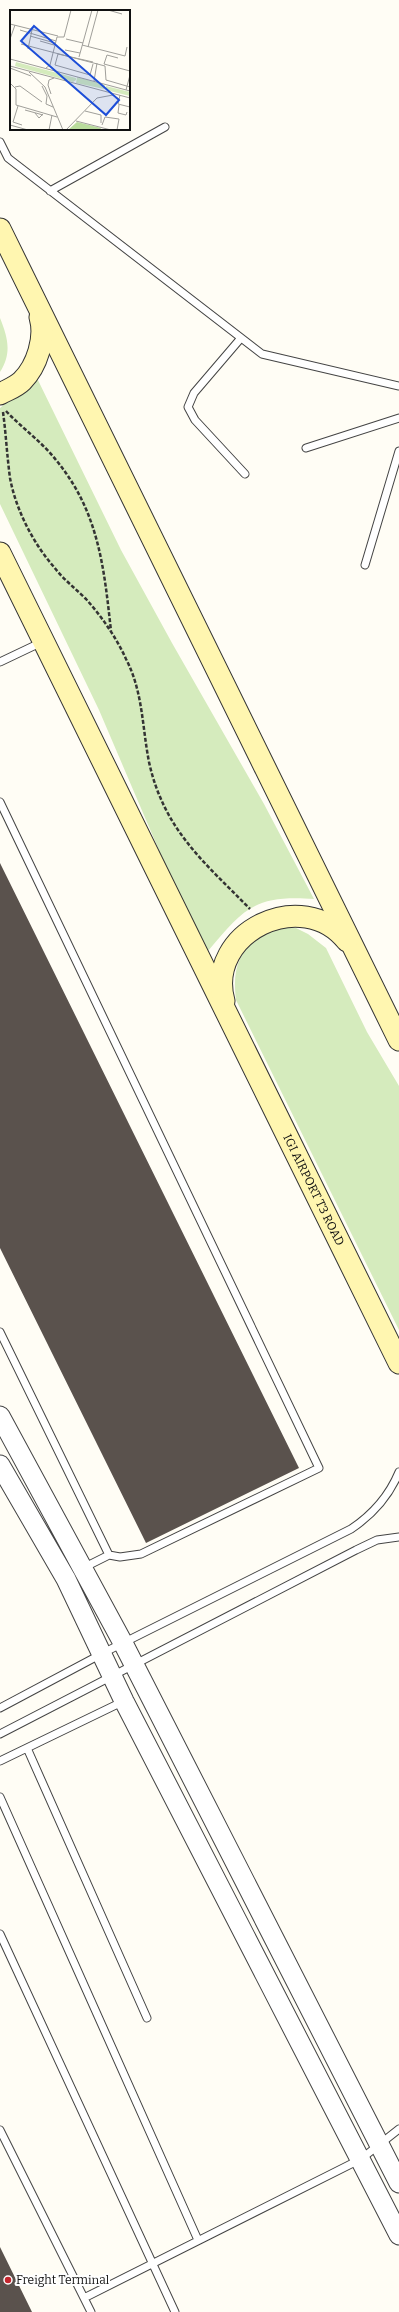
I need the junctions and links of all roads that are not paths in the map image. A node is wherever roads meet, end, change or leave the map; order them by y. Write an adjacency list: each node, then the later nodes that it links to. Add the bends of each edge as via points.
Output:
1 (166, 127): 3 (lane)
2 (0, 142): 3 (lane, via 8,158)
3 (50, 191): 6 (lane)
4 (0, 229): 5 (main road)
5 (34, 297): 8 (main road, via 41,319 42,342 35,364 21,382); 18 (main road)
6 (241, 338): 7 (lane, via 262,354); 12 (lane, via 194,392 188,407 195,420)
7 (399, 386)
8 (0, 394)
9 (399, 418): 10 (lane)
10 (306, 448)
11 (399, 451): 14 (lane)
12 (245, 474)
13 (0, 553): 15 (main road)
14 (365, 565)
15 (44, 642): 16 (lane); 19 (main road)
16 (0, 662)
17 (0, 802): 27 (lane, via 319,1468 141,1554 120,1557)
18 (356, 954): 19 (main road, via 341,934 321,921 297,915 272,918 250,929 234,947 223,969 222,994); 20 (main road)
19 (228, 1017): 22 (main road, IGI AIRPORT T3 ROAD)
20 (399, 1040)
21 (0, 1332): 27 (lane)
22 (399, 1363)
23 (0, 1416): 28 (street)
24 (0, 1464): 30 (street, via 66,1579)
25 (399, 1472): 29 (lane, via 378,1507 351,1529)
26 (399, 1537): 31 (lane, via 377,1540 366,1545)
27 (109, 1555): 28 (lane)
28 (83, 1568): 29 (street)
29 (123, 1643): 30 (lane); 31 (street)
30 (103, 1654): 32 (street); 34 (lane)
31 (134, 1665): 32 (lane); 43 (street)
32 (113, 1676): 33 (street); 35 (lane)
33 (124, 1701): 36 (lane); 44 (street)
34 (0, 1708)
35 (0, 1734)
36 (27, 1748): 37 (lane); 40 (lane)
37 (0, 1761)
38 (0, 1797): 47 (lane)
39 (0, 1934): 48 (lane)
40 (147, 2018)
41 (399, 2129): 43 (lane)
42 (0, 2130): 49 (lane)
43 (379, 2145): 44 (lane); 45 (street)
44 (361, 2159): 46 (street); 47 (lane)
45 (399, 2183)
46 (399, 2235)
47 (198, 2240): 48 (lane)
48 (152, 2265): 49 (lane); 51 (lane)
49 (84, 2298): 50 (lane)
50 (91, 2312)
51 (175, 2312)

